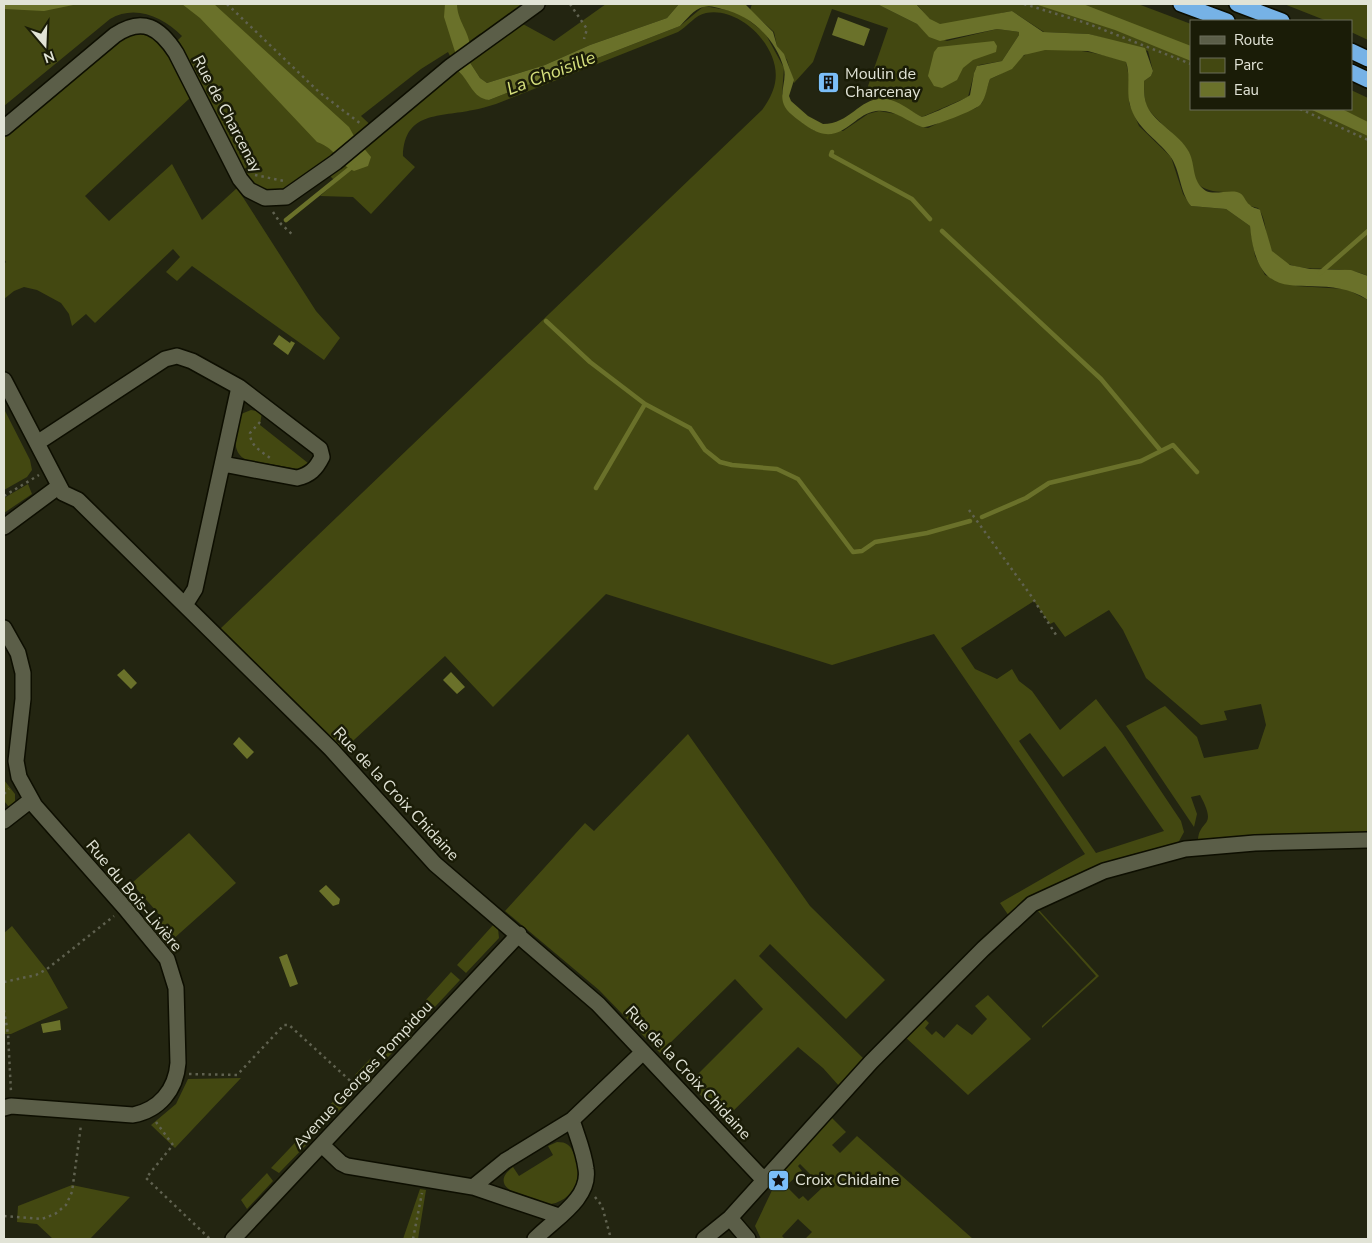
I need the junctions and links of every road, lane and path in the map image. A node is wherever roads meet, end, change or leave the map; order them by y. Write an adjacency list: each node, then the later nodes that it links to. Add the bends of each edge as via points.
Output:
1 (227, 4): 17 (path)
2 (537, 4): 17 (street, Rue de Charcenay, via 451,66)
3 (570, 4): 9 (path, via 587,29)
4 (1024, 4): 12 (path, via 1086,23)
5 (1182, 4): 7 (highway)
6 (1237, 4): 8 (highway)
7 (1224, 20)
8 (1279, 20)
9 (584, 39)
10 (1352, 51): 11 (highway)
11 (1368, 59)
12 (1190, 64)
13 (1352, 72): 14 (highway)
14 (1368, 80)
15 (1302, 110): 18 (path)
16 (4, 128): 17 (street, Rue de Charcenay, via 115,34 141,25 160,34 170,45 240,179 256,195 265,198 286,196)
17 (367, 136)
18 (1368, 140)
19 (252, 174): 20 (path)
20 (287, 182)
21 (273, 212): 22 (path)
22 (294, 236)
23 (4, 380): 26 (street)
24 (239, 387): 25 (street); 26 (street, via 192,361 177,356 165,359); 28 (street)
25 (264, 404): 27 (path, via 260,424 250,433 251,440 258,449); 28 (street, via 320,449 322,457 316,468 307,476 297,478)
26 (38, 444): 29 (street)
27 (278, 461)
28 (223, 464): 34 (street, via 195,589)
29 (51, 468): 30 (street); 31 (path)
30 (58, 488): 33 (street); 34 (street, Rue de la Croix Chidaine, via 78,500)
31 (4, 496)
32 (969, 510): 36 (path)
33 (4, 527)
34 (185, 605): 42 (street, Rue de la Croix Chidaine, via 331,749 435,864)
35 (4, 628): 37 (street, Rue du Bois-Livière, via 18,653 23,673 23,699)
36 (1058, 638)
37 (10, 764): 38 (street, Rue du Bois-Livière)
38 (31, 800): 39 (street); 41 (street, Rue du Bois-Livière)
39 (4, 821)
40 (1368, 840): 54 (street, via 1255,843 1185,849 1104,871 1032,904 871,1062)
41 (125, 908): 43 (path, via 47,970); 46 (street, Rue du Bois-Livière, via 160,949 174,978)
42 (519, 934): 45 (street, Rue de la Croix Chidaine, via 598,1004); 47 (street, Avenue Georges Pompidou)
43 (4, 982)
44 (4, 1010): 48 (path, via 8,1034)
45 (643, 1052): 51 (street); 54 (street, Rue de la Croix Chidaine)
46 (178, 1073): 47 (path, via 237,1075 284,1025 289,1024); 50 (street, Rue du Bois-Livière, via 168,1094)
47 (366, 1098): 52 (street, Avenue Georges Pompidou)
48 (8, 1107): 49 (street, Rue du Bois-Livière)
49 (81, 1110): 50 (street, Rue du Bois-Livière, via 133,1115); 57 (path, via 72,1192 66,1206 42,1219)
50 (148, 1110): 60 (path, via 173,1145 146,1178)
51 (572, 1120): 55 (street, via 587,1170); 56 (street, via 505,1161)
52 (322, 1145): 53 (street, via 348,1166); 61 (street, Avenue Georges Pompidou)
53 (424, 1179): 56 (street); 62 (path)
54 (763, 1179): 59 (street)
55 (586, 1183): 58 (street, via 575,1201); 64 (path, via 602,1206)
56 (473, 1187): 58 (street)
57 (4, 1216)
58 (559, 1216): 63 (street)
59 (730, 1218): 65 (street); 66 (street)
60 (210, 1239)
61 (233, 1239)
62 (413, 1239)
63 (536, 1239)
64 (611, 1239)
65 (704, 1239)
66 (748, 1239)

